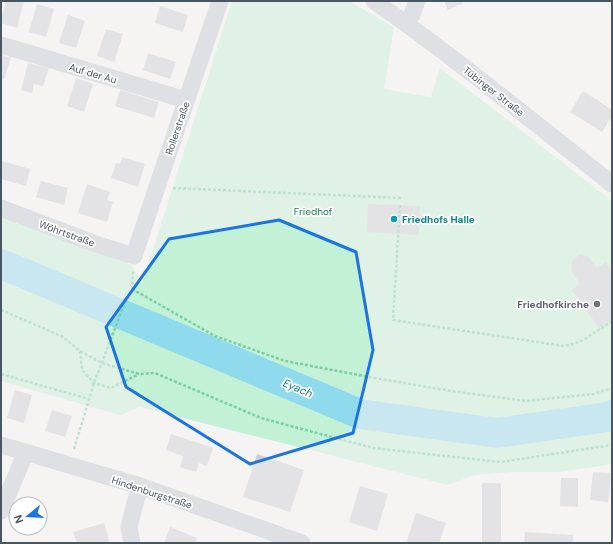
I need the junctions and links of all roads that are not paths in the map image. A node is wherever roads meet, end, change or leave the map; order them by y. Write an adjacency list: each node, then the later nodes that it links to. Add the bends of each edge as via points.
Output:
1 (220, 1): 6 (street, Rollerstraße)
2 (374, 1): 4 (street, Tübinger Straße)
3 (417, 1): 4 (street)
4 (408, 25): 7 (street, Tübinger Straße)
5 (1, 45): 6 (street, Auf der Au)
6 (186, 100): 9 (street, Rollerstraße)
7 (612, 184)
8 (1, 208): 9 (street, Wöhrtstraße)
9 (134, 256)
10 (1, 445): 11 (street, Hindenburgstraße)
11 (26, 452): 12 (street, Hindenburgstraße); 13 (street)
12 (140, 486): 14 (street, via 129,527); 15 (street, Hindenburgstraße)
13 (1, 511)
14 (132, 543)
15 (302, 543)

